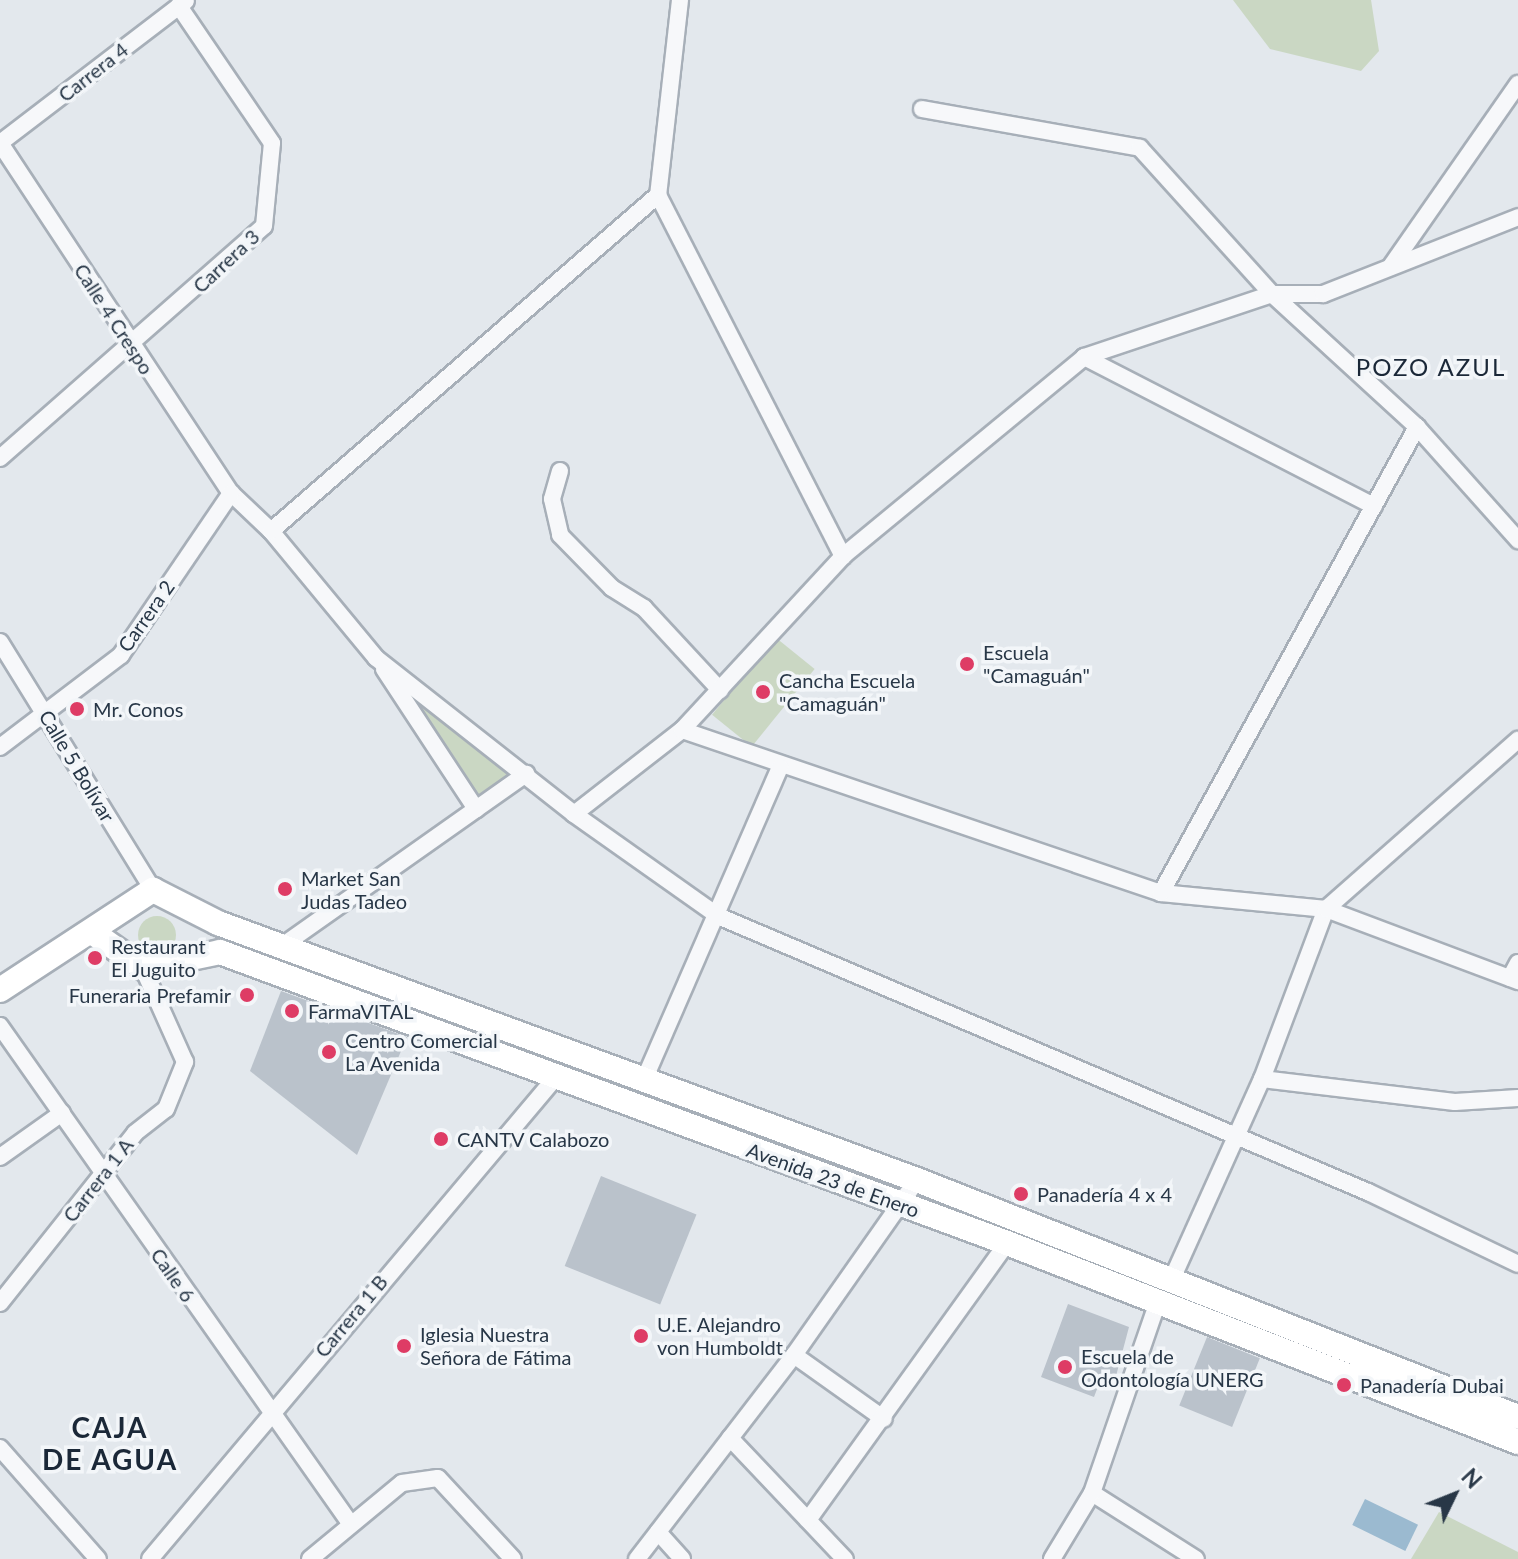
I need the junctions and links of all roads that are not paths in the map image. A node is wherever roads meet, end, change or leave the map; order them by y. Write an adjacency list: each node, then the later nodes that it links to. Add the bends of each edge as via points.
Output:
1 (680, 0): 6 (street)
2 (183, 3): 5 (street, Carrera 4); 10 (street, Carrera 3, via 272,143 264,226)
3 (1518, 84): 8 (street)
4 (922, 109): 9 (street, via 1140,148)
5 (0, 143): 10 (street, Calle 4 Crespo)
6 (658, 195): 17 (street); 19 (street)
7 (1518, 217): 8 (street)
8 (1390, 267): 9 (street, via 1323,294)
9 (1272, 294): 11 (street); 12 (street)
10 (131, 349): 13 (street, Carrera 3); 15 (street, Calle 4 Crespo)
11 (1084, 357): 16 (street); 19 (street)
12 (1417, 427): 16 (street); 18 (street)
13 (0, 458)
14 (560, 471): 22 (street, via 552,499 560,535 615,591 644,608)
15 (231, 493): 17 (street, Calle 4 Crespo); 23 (street, Carrera 2, via 121,655)
16 (1374, 506): 32 (street)
17 (271, 531): 21 (street, Calle 4 Crespo)
18 (1518, 540)
19 (843, 556): 22 (street)
20 (0, 642): 23 (street, Calle 5 Bolívar)
21 (376, 658): 28 (street); 29 (street)
22 (720, 690): 24 (street)
23 (47, 716): 26 (street, Carrera 2); 31 (street, Calle 5 Bolívar)
24 (682, 730): 27 (street); 30 (street)
25 (1518, 740): 33 (street)
26 (0, 747)
27 (780, 767): 32 (street); 34 (street)
28 (526, 774): 29 (street); 30 (street)
29 (476, 809): 36 (street)
30 (574, 814): 34 (street)
31 (153, 890): 35 (main road); 36 (main road, Avenida 23 de Enero)
32 (1161, 893): 33 (street)
33 (1326, 909): 38 (street); 42 (street)
34 (718, 916): 43 (street); 46 (street)
35 (92, 932): 37 (main road); 39 (main road)
36 (282, 946): 43 (main road, Avenida 23 de Enero)
37 (143, 968): 41 (main road, Avenida 23 de Enero, via 220,952); 48 (street, Carrera 1 A, via 185,1062 166,1109 135,1133)
38 (1515, 974)
39 (0, 990)
40 (0, 1026): 45 (street, Calle 6)
41 (556, 1077): 50 (main road, Avenida 23 de Enero); 57 (street, Carrera 1 B)
42 (1262, 1079): 44 (street, via 1455,1102); 46 (street)
43 (644, 1080): 49 (main road, Avenida 23 de Enero)
44 (1518, 1098)
45 (62, 1113): 47 (street); 48 (street, Calle 6)
46 (1237, 1136): 52 (street); 53 (street)
47 (0, 1157)
48 (103, 1175): 55 (street, Carrera 1 A); 57 (street, Calle 6)
49 (917, 1180): 50 (street); 53 (main road, Avenida 23 de Enero)
50 (901, 1205): 51 (main road, Avenida 23 de Enero); 56 (street)
51 (1007, 1243): 54 (main road, Avenida 23 de Enero); 59 (street)
52 (1518, 1264)
53 (1172, 1279): 58 (main road, Avenida 23 de Enero)
54 (1158, 1301): 61 (main road, Avenida 23 de Enero); 63 (street)
55 (0, 1303)
56 (794, 1355): 59 (street); 60 (street)
57 (270, 1415): 65 (street, Calle 6); 68 (street, Carrera 1 B)
58 (1518, 1417)
59 (884, 1419): 64 (street)
60 (730, 1438): 64 (street); 66 (street)
61 (1518, 1442)
62 (0, 1448): 67 (street)
63 (1092, 1493): 74 (street); 75 (street)
64 (808, 1520): 73 (street)
65 (350, 1523): 69 (street); 70 (street, via 402,1483 438,1478)
66 (658, 1532): 71 (street); 72 (street)
67 (98, 1559)
68 (150, 1559)
69 (310, 1559)
70 (513, 1559)
71 (637, 1559)
72 (682, 1559)
73 (845, 1559)
74 (1052, 1559)
75 (1196, 1559)

